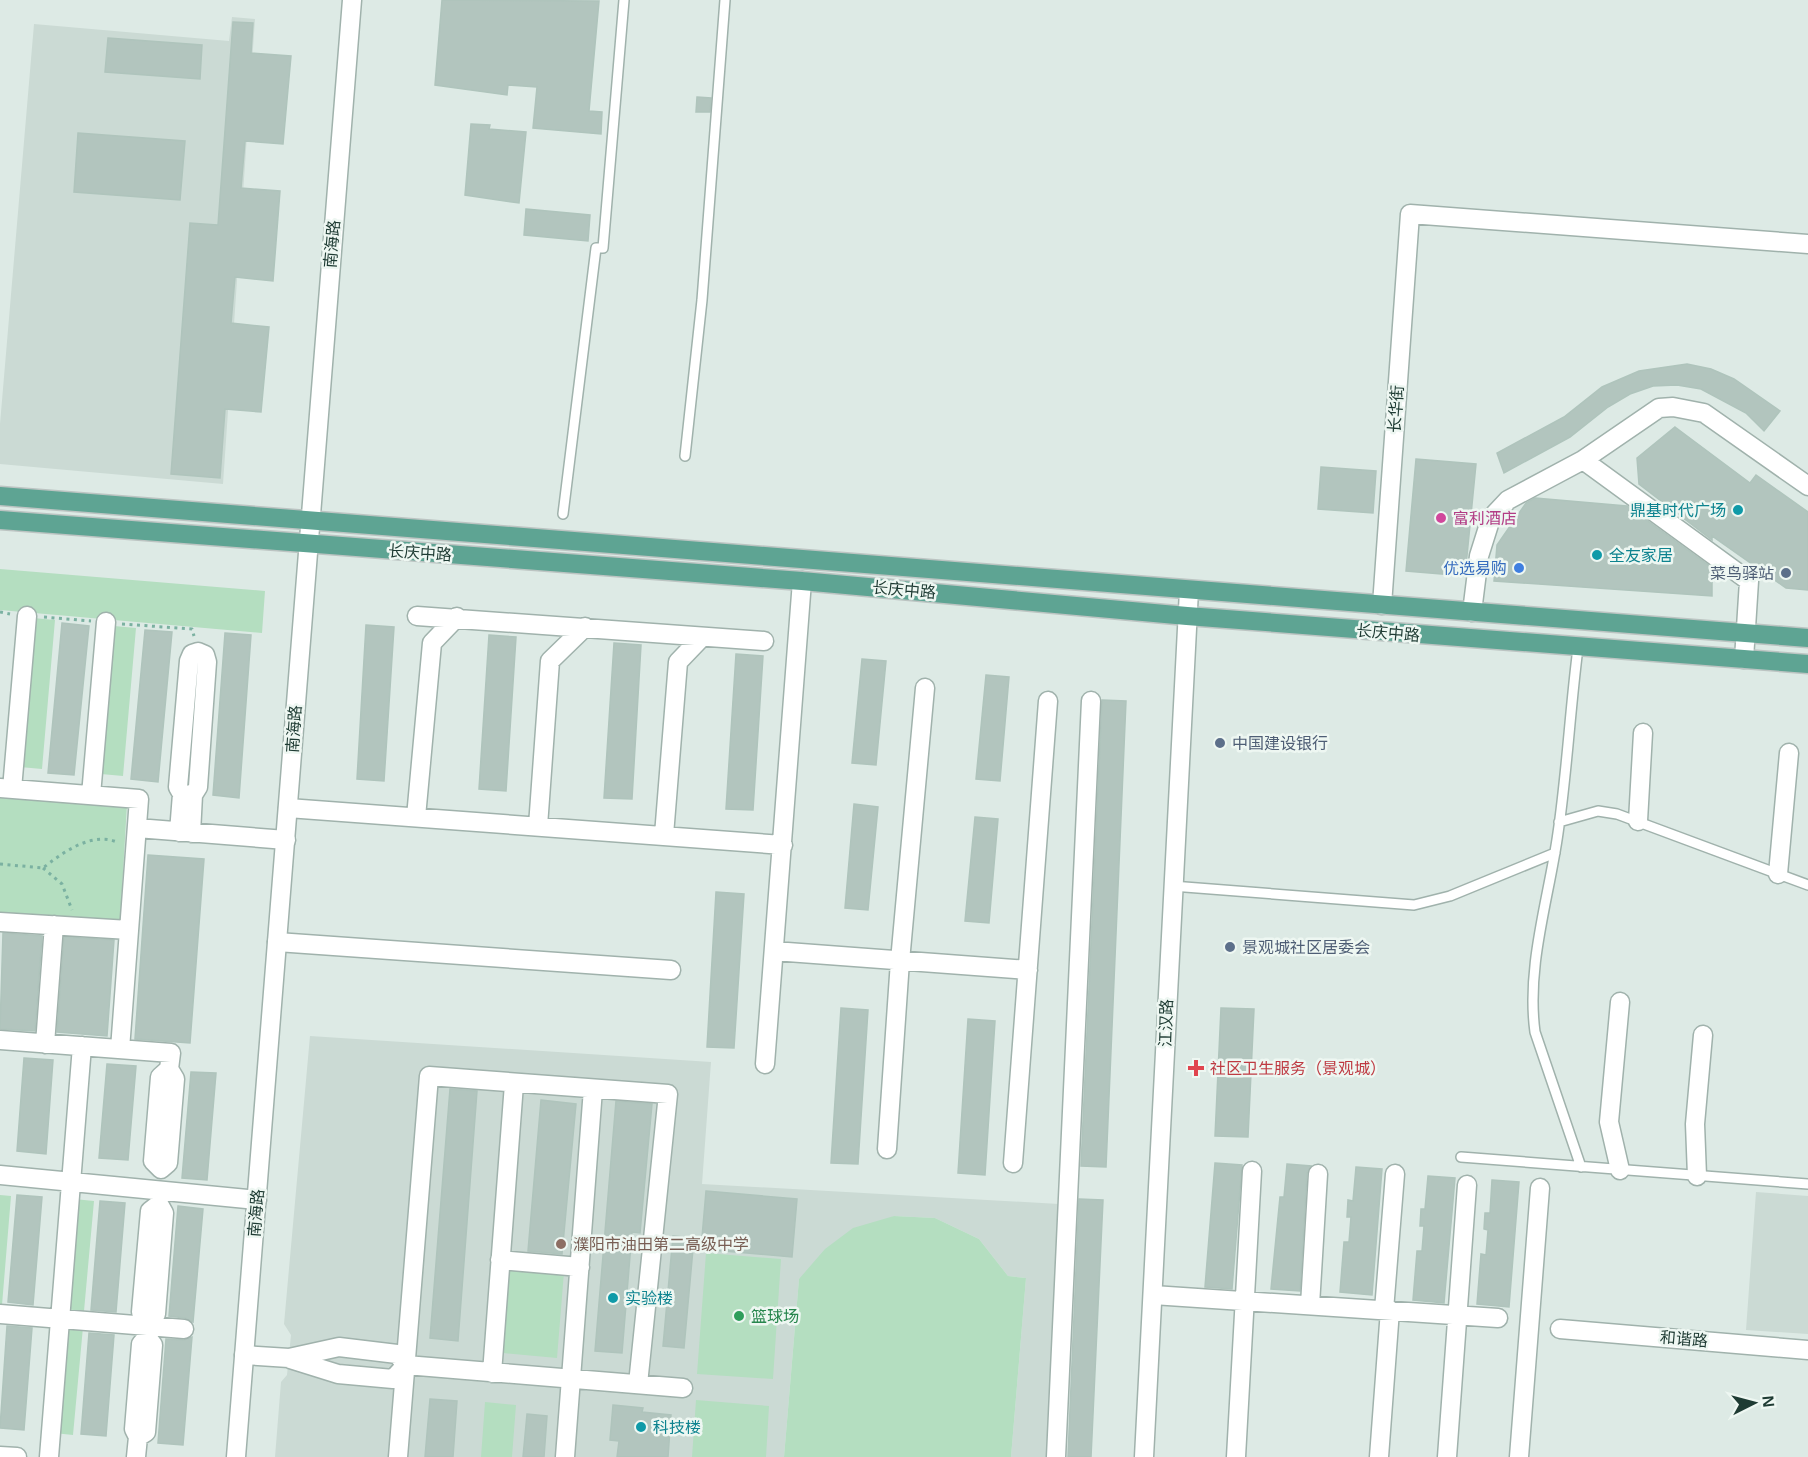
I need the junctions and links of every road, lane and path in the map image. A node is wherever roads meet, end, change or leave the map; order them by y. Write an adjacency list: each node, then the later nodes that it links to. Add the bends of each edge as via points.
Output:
1 (352, 0): 11 (street, 南海路)
2 (624, 0): 9 (lane, via 603,248 596,248)
3 (725, 0): 5 (lane, via 702,300)
4 (1808, 243): 15 (street, 长华街, via 1410,214)
5 (685, 456)
6 (1583, 460): 7 (street, via 1659,408 1690,409 1720,422); 16 (street, via 1508,500 1491,518 1479,556); 23 (street, via 1749,581)
7 (1808, 486)
8 (0, 496): 11 (main road, 长庆中路)
9 (563, 514)
10 (0, 520): 12 (main road, 长庆中路)
11 (310, 521): 12 (street, 南海路); 14 (main road, 长庆中路)
12 (308, 545): 13 (main road, 长庆中路); 38 (street, 南海路)
13 (802, 581): 19 (main road, 长庆中路); 47 (street)
14 (1189, 590): 15 (main road, 长庆中路); 19 (street, 江汉路)
15 (1382, 605): 16 (main road, 长庆中路)
16 (1472, 612): 23 (main road, 长庆中路)
17 (27, 616): 35 (street)
18 (417, 616): 20 (street)
19 (1187, 616): 27 (main road, 长庆中路); 54 (street, 江汉路)
20 (457, 617): 22 (street); 39 (street, via 432,643)
21 (106, 622): 36 (street)
22 (585, 627): 24 (street); 42 (street, via 550,661)
23 (1746, 633): 25 (main road, 长庆中路); 28 (street)
24 (702, 637): 26 (street); 45 (street, via 678,662)
25 (1808, 638)
26 (764, 641)
27 (1578, 648): 28 (main road, 长庆中路); 41 (lane)
28 (1744, 659): 29 (main road, 长庆中路)
29 (1808, 664)
30 (925, 688): 60 (street)
31 (1048, 701): 62 (street)
32 (1091, 701): 116 (street)
33 (1643, 733): 40 (street)
34 (1789, 753): 52 (street)
35 (6, 789): 36 (street)
36 (91, 795): 43 (street, via 139,799)
37 (188, 795): 37 (street, via 198,787 207,662 205,655 198,652 189,661 178,787); 44 (street)
38 (288, 808): 39 (street); 46 (street, 南海路)
39 (416, 817): 42 (street)
40 (1638, 821): 41 (lane, via 1598,811); 52 (lane)
41 (1559, 822): 49 (lane)
42 (538, 826): 45 (street)
43 (137, 828): 44 (street); 48 (street)
44 (185, 832): 46 (street)
45 (664, 835): 47 (street)
46 (286, 840): 58 (street, 南海路)
47 (783, 845): 59 (street)
48 (135, 852): 51 (path, via 115,841 93,840); 57 (street)
49 (1555, 853): 54 (lane, via 1450,896 1414,904); 75 (lane, via 1532,1011 1535,1032)
50 (0, 864): 51 (path)
51 (43, 868): 56 (path, via 62,884 72,907)
52 (1778, 874): 53 (lane)
53 (1808, 885)
54 (1171, 886): 90 (street, 江汉路)
55 (0, 922): 56 (street)
56 (62, 926): 57 (street); 66 (street)
57 (129, 930): 68 (street)
58 (277, 942): 61 (street); 87 (street, 南海路)
59 (774, 951): 60 (street); 69 (street)
60 (900, 961): 62 (street); 72 (street)
61 (671, 970)
62 (1028, 970): 74 (street)
63 (1620, 1002): 76 (street, via 1609,1122)
64 (1703, 1035): 81 (street, via 1695,1124)
65 (0, 1040): 66 (street)
66 (45, 1044): 67 (street)
67 (82, 1046): 68 (street); 82 (street)
68 (120, 1049): 86 (street, via 171,1053 169,1069 175,1079 168,1163 161,1169)
69 (765, 1064)
70 (514, 1084): 71 (street); 88 (street); 104 (street, via 429,1076)
71 (593, 1089): 89 (street); 107 (street, via 668,1094)
72 (887, 1149)
73 (1461, 1157): 75 (lane)
74 (1013, 1163)
75 (1581, 1167): 76 (lane)
76 (1620, 1170): 81 (lane)
77 (1252, 1171): 91 (street)
78 (1318, 1174): 92 (street)
79 (1395, 1174): 93 (street)
80 (0, 1175): 82 (street)
81 (1697, 1176): 83 (lane)
82 (71, 1182): 86 (street); 97 (street)
83 (1808, 1184)
84 (1467, 1185): 95 (street)
85 (1540, 1188): 121 (street)
86 (159, 1197): 87 (street); 98 (street, via 164,1213 156,1314)
87 (257, 1200): 102 (street, 南海路)
88 (500, 1260): 89 (street); 105 (street)
89 (580, 1267): 106 (street)
90 (1153, 1295): 91 (street); 117 (street, 江汉路)
91 (1245, 1301): 92 (street); 118 (street)
92 (1311, 1305): 93 (street)
93 (1387, 1310): 95 (street); 119 (street)
94 (0, 1314): 97 (street)
95 (1458, 1316): 96 (street); 120 (street)
96 (1498, 1318)
97 (60, 1319): 98 (street); 111 (street)
98 (148, 1328): 99 (street); 112 (street, via 153,1345 146,1432 138,1437)
99 (184, 1329)
100 (1560, 1329): 101 (street, 和谐路)
101 (1808, 1350)
102 (244, 1355): 103 (street); 113 (street, 南海路)
103 (288, 1358): 104 (street, via 339,1347 398,1354); 104 (street, via 338,1374 393,1379)
104 (406, 1365): 105 (street); 114 (street)
105 (492, 1373): 106 (street)
106 (571, 1378): 107 (street); 115 (street)
107 (638, 1384): 108 (street)
108 (683, 1389)
109 (0, 1456): 110 (street)
110 (17, 1457)
111 (49, 1457)
112 (136, 1457)
113 (236, 1457)
114 (398, 1457)
115 (565, 1457)
116 (1056, 1457)
117 (1144, 1457)
118 (1236, 1457)
119 (1379, 1457)
120 (1448, 1457)
121 (1519, 1457)

